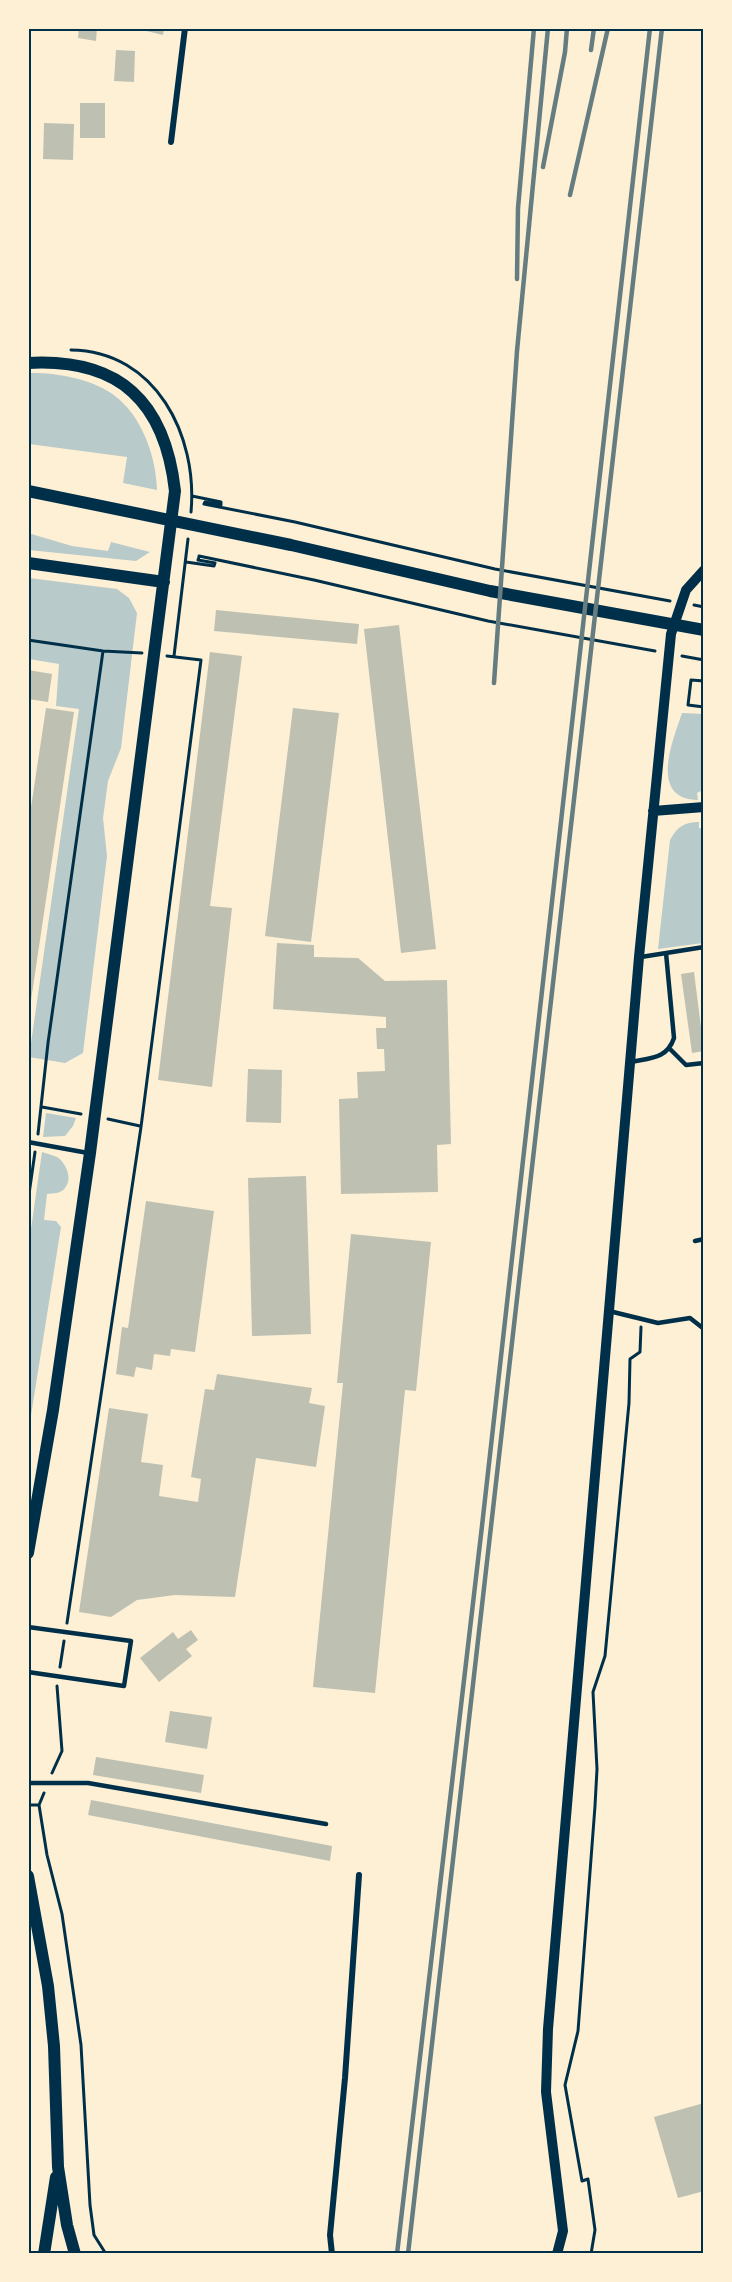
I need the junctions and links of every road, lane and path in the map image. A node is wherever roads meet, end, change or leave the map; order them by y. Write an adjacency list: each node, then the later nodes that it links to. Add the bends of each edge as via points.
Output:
1 (185, 28): 2 (street)
2 (171, 142)
3 (62, 349): 6 (path, via 84,350 120,361 153,385 174,415 188,450)
4 (28, 363): 12 (main road, via 90,369 116,378 151,412 172,461 175,491)
5 (28, 491): 16 (main road, via 490,591)
6 (192, 496): 7 (path); 13 (path, via 221,502 204,504 495,569)
7 (190, 518)
8 (189, 529): 9 (path)
9 (186, 562): 18 (path, via 214,566 215,562 198,560 199,556 488,621); 43 (path, via 174,656 201,660 141,1127)
10 (28, 563): 12 (main road)
11 (704, 570): 24 (street, via 686,590 671,634)
12 (164, 582): 33 (main road)
13 (676, 602)
14 (686, 603): 15 (path)
15 (704, 607)
16 (704, 630)
17 (28, 640): 31 (path, via 103,651)
18 (665, 652)
19 (674, 654): 20 (path)
20 (704, 660)
21 (704, 681): 22 (path, via 691,680 688,705)
22 (704, 707)
23 (704, 807): 24 (street)
24 (653, 811): 27 (street)
25 (703, 949): 26 (lane)
26 (666, 953): 27 (lane); 28 (lane, via 674,1038)
27 (639, 957): 29 (street)
28 (670, 1049): 29 (lane, via 662,1055); 30 (lane, via 686,1065)
29 (631, 1062): 38 (street)
30 (704, 1063)
31 (40, 1120)
32 (28, 1142): 33 (lane)
33 (90, 1153): 41 (main road)
34 (34, 1164): 35 (path)
35 (28, 1202)
36 (704, 1239): 37 (lane)
37 (695, 1241)
38 (609, 1311): 39 (lane); 58 (street, via 548,2029 546,2092 563,2231)
39 (641, 1319): 40 (lane, via 658,1323 690,1318); 59 (path, via 640,1352 630,1359 605,1656 593,1692 595,1806 578,2031 566,2085 582,2181 588,2179 595,2230)
40 (704, 1329)
41 (28, 1553)
42 (28, 1627): 43 (lane)
43 (65, 1632): 45 (path); 45 (lane, via 131,1641 128,1664 124,1686)
44 (28, 1672): 45 (lane)
45 (58, 1676): 47 (path, via 62,1751)
46 (28, 1783): 47 (lane)
47 (48, 1784): 49 (path); 50 (lane, via 88,1783)
48 (28, 1805): 49 (path)
49 (39, 1805): 56 (path, via 62,1914 81,2045 94,2235)
50 (326, 1824)
51 (359, 1875): 57 (street, via 330,2235)
52 (28, 1876): 53 (main road, via 50,1996)
53 (58, 2167): 54 (main road); 55 (main road)
54 (44, 2253)
55 (75, 2253)
56 (106, 2253)
57 (333, 2253)
58 (557, 2253)
59 (591, 2253)

